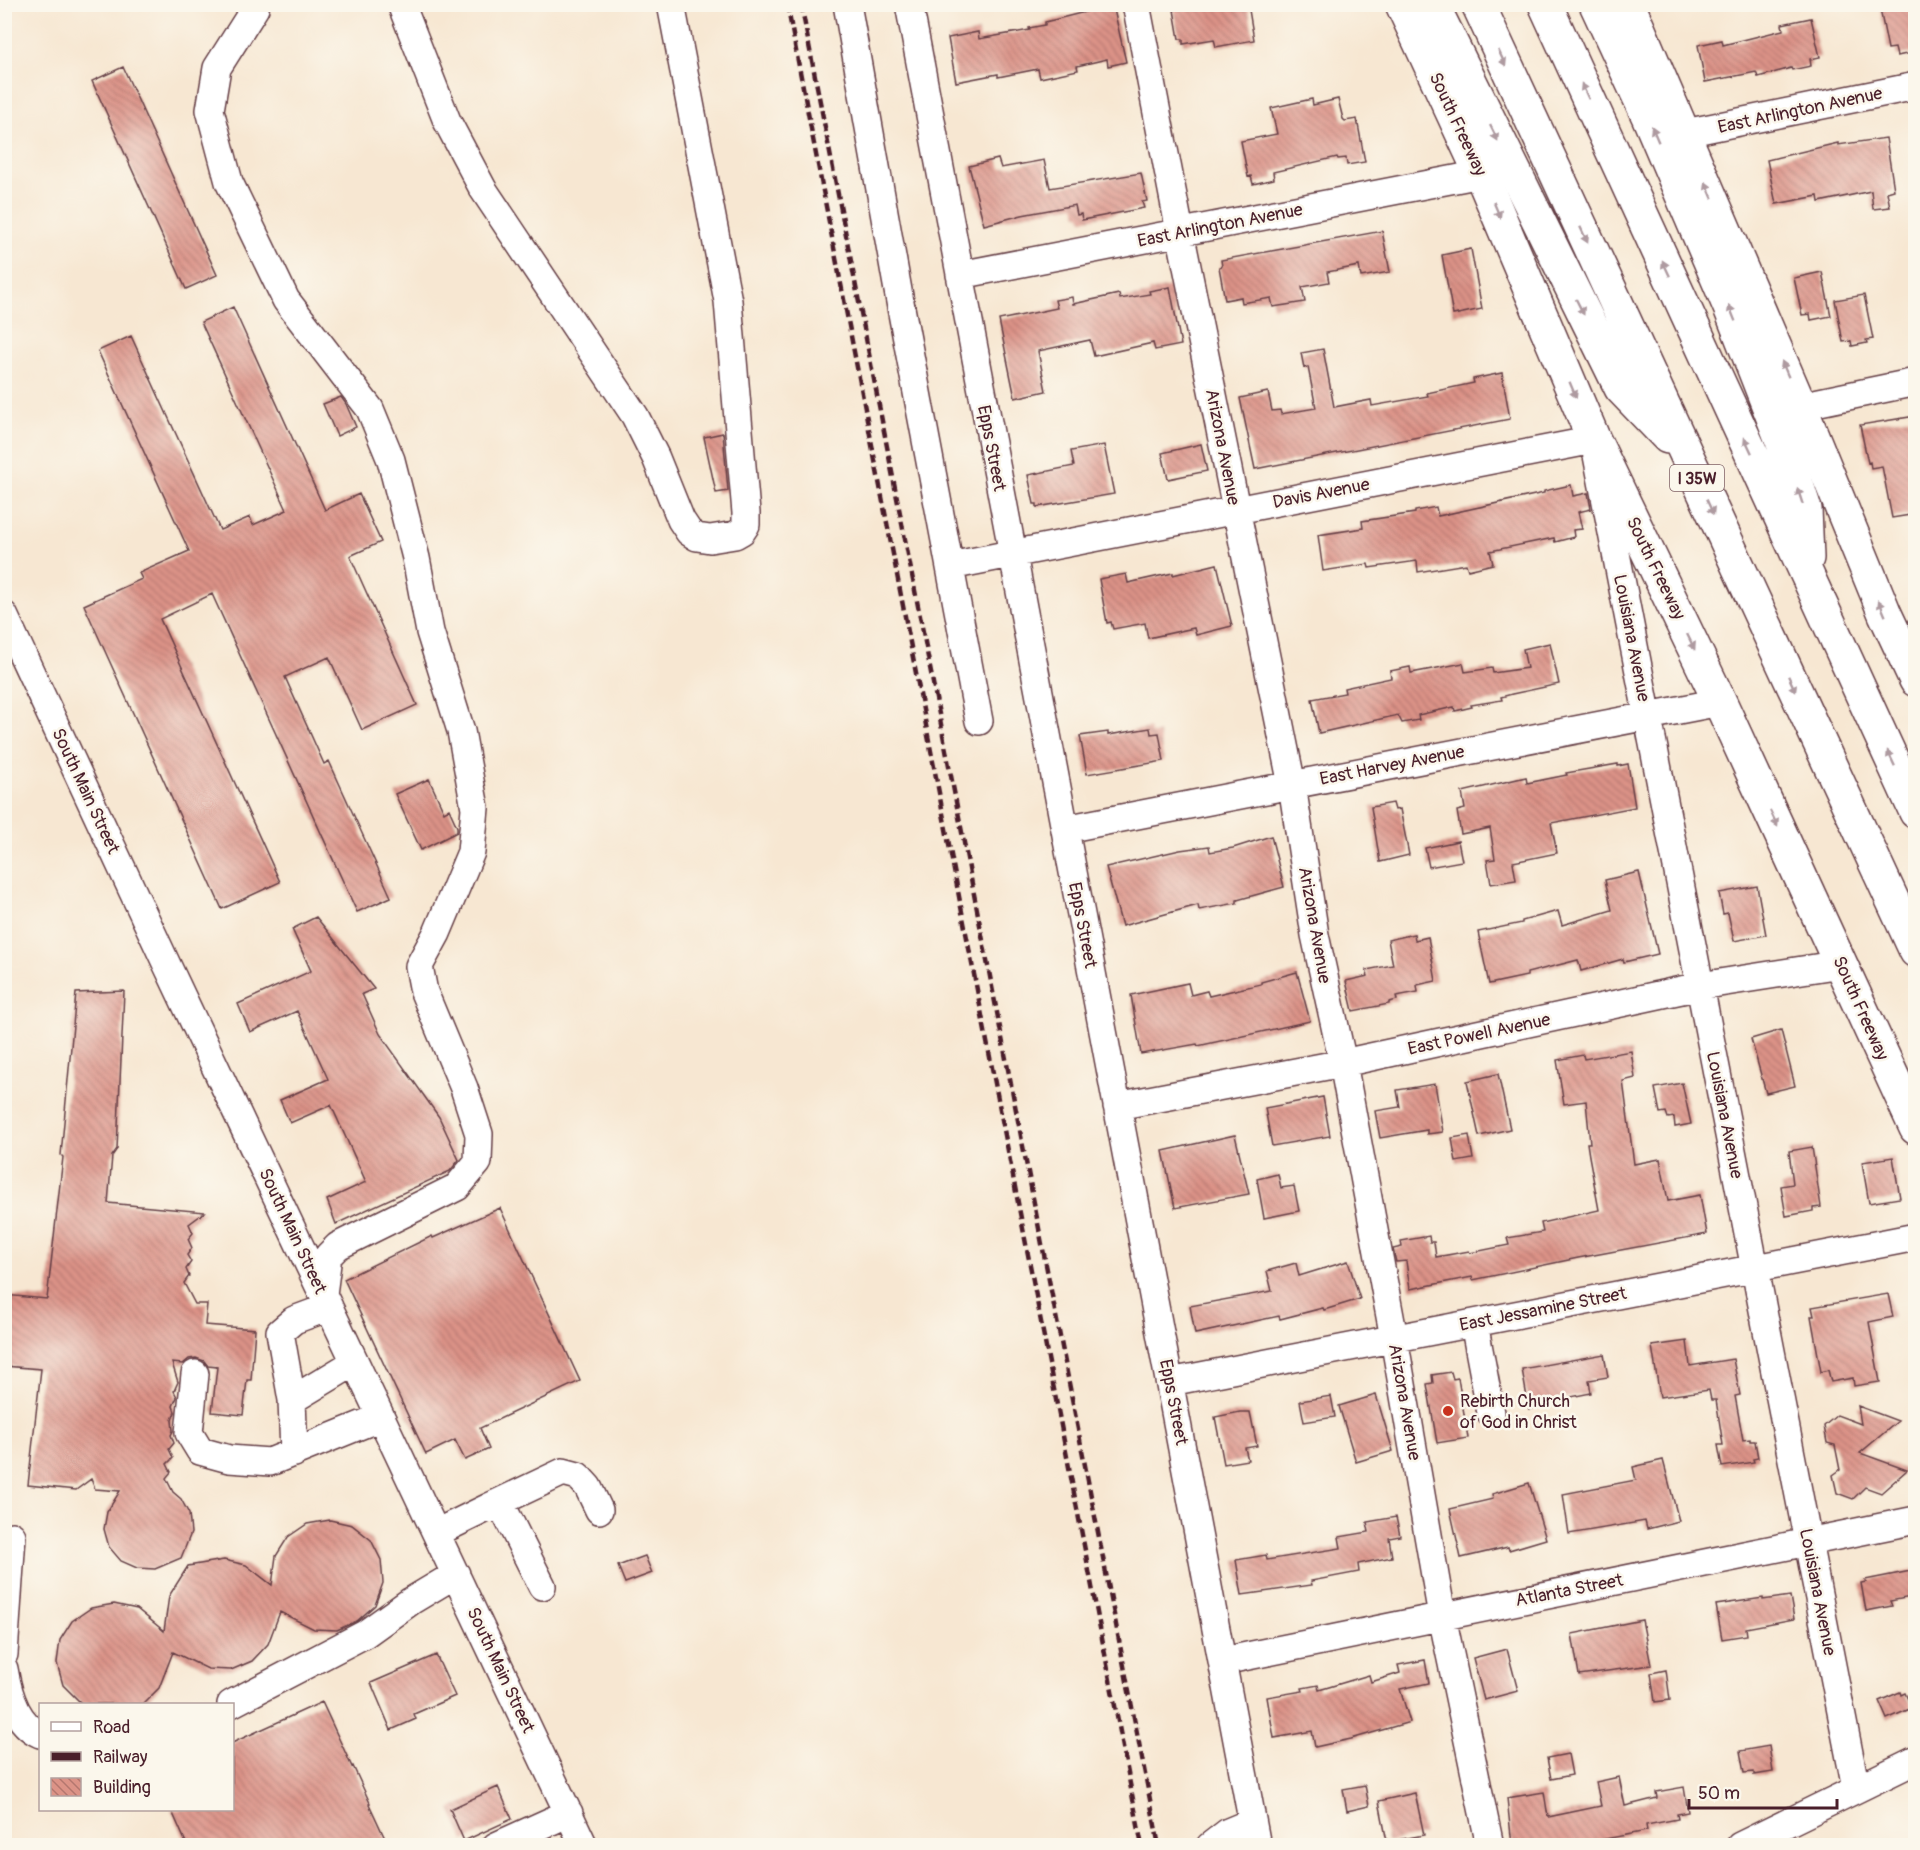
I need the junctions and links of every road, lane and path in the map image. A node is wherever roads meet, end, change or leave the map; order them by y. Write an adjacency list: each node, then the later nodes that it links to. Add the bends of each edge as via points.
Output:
1 (256, 4): 43 (street, via 217,68 210,110 229,182 286,300 370,409 391,459 430,632 461,730 475,808 471,852 419,966 424,992 479,1134 478,1162 457,1187 338,1246 328,1256)
2 (401, 4): 3 (street, via 447,121 483,189 635,416 681,520 697,537 724,538 742,531 746,525 728,301)
3 (671, 4)
4 (847, 4): 24 (street)
5 (909, 4): 17 (street, Epps Street)
6 (1136, 4): 16 (street, Arizona Avenue)
7 (1402, 4): 15 (main road, South Freeway)
8 (1432, 4): 21 (main road, one-way to 21, via 1621,388)
9 (1478, 4): 21 (main road, I 35W, one-way to 21)
10 (1545, 4): 25 (main road, one-way to 10)
11 (1596, 4): 25 (main road, one-way to 11, via 1804,509 1783,443 1731,310)
12 (1628, 4): 14 (main road)
13 (1916, 86): 14 (street, East Arlington Avenue)
14 (1685, 133): 19 (main road, one-way to 14)
15 (1482, 174): 16 (street, East Arlington Avenue); 20 (main road, South Freeway, one-way to 20)
16 (1180, 232): 17 (street, East Arlington Avenue); 22 (street, Arizona Avenue)
17 (960, 275): 23 (street, Epps Street)
18 (1916, 382): 19 (street)
19 (1800, 406): 27 (main road, one-way to 19)
20 (1594, 440): 22 (street, Davis Avenue); 29 (main road, South Freeway, one-way to 29); 30 (street, Louisiana Avenue)
21 (1686, 456): 35 (main road, I 35W, one-way to 35)
22 (1236, 510): 23 (street, Davis Avenue); 32 (street, Arizona Avenue)
23 (1012, 553): 24 (street, Davis Avenue); 34 (street, Epps Street)
24 (950, 566): 31 (street)
25 (1807, 574): 33 (main road, one-way to 25)
26 (4, 615): 43 (street, South Main Street)
27 (1908, 650): 28 (main road)
28 (1916, 680)
29 (1720, 702): 30 (street, East Harvey Avenue); 36 (main road, South Freeway, one-way to 36)
30 (1647, 716): 32 (street, East Harvey Avenue); 37 (street, Louisiana Avenue)
31 (980, 721)
32 (1292, 785): 34 (street, East Harvey Avenue); 38 (street, Arizona Avenue, via 1315,935)
33 (1916, 812)
34 (1065, 829): 39 (street, Epps Street)
35 (1916, 951)
36 (1841, 964): 37 (street, East Powell Avenue); 40 (main road, South Freeway)
37 (1700, 986): 38 (street, East Powell Avenue); 42 (street, Louisiana Avenue)
38 (1343, 1063): 39 (street, East Powell Avenue); 45 (street, Arizona Avenue)
39 (1117, 1106): 48 (street, Epps Street)
40 (1916, 1128)
41 (1916, 1237): 42 (street, East Jessamine Street)
42 (1755, 1268): 44 (street, East Jessamine Street); 58 (street, Louisiana Avenue)
43 (326, 1301): 46 (street, South Main Street); 49 (street, via 280,1332)
44 (1474, 1323): 45 (street, East Jessamine Street); 50 (street)
45 (1394, 1338): 48 (street, East Jessamine Street); 61 (street, Arizona Avenue)
46 (355, 1362): 49 (street); 51 (street, South Main Street)
47 (195, 1374): 52 (street, via 189,1433 200,1451 229,1459 270,1462)
48 (1170, 1382): 63 (street, Epps Street)
49 (292, 1400): 52 (street)
50 (1491, 1413)
51 (381, 1417): 52 (street); 56 (street, South Main Street)
52 (294, 1453)
53 (489, 1507): 54 (street, via 563,1472 578,1476); 56 (street); 60 (street, via 504,1510)
54 (599, 1509)
55 (1916, 1520): 58 (street, Atlanta Street)
56 (436, 1533): 59 (street, South Main Street)
57 (12, 1536): 62 (street)
58 (1808, 1542): 61 (street, Atlanta Street); 68 (street, Louisiana Avenue)
59 (456, 1574): 65 (street, via 411,1600 365,1634); 69 (street, South Main Street)
60 (542, 1586)
61 (1442, 1616): 63 (street, Atlanta Street); 74 (street, Arizona Avenue)
62 (4, 1654)
63 (1223, 1661): 70 (street, Epps Street)
64 (4, 1669): 66 (street, via 7,1690 18,1713)
65 (233, 1703)
66 (39, 1734)
67 (1916, 1760): 68 (street)
68 (1856, 1789): 75 (street)
69 (569, 1813): 71 (street); 72 (street, South Main Street)
70 (1255, 1834): 73 (street, via 1228,1832)
71 (496, 1845)
72 (584, 1845)
73 (1210, 1845)
74 (1490, 1845)
75 (1740, 1845)

